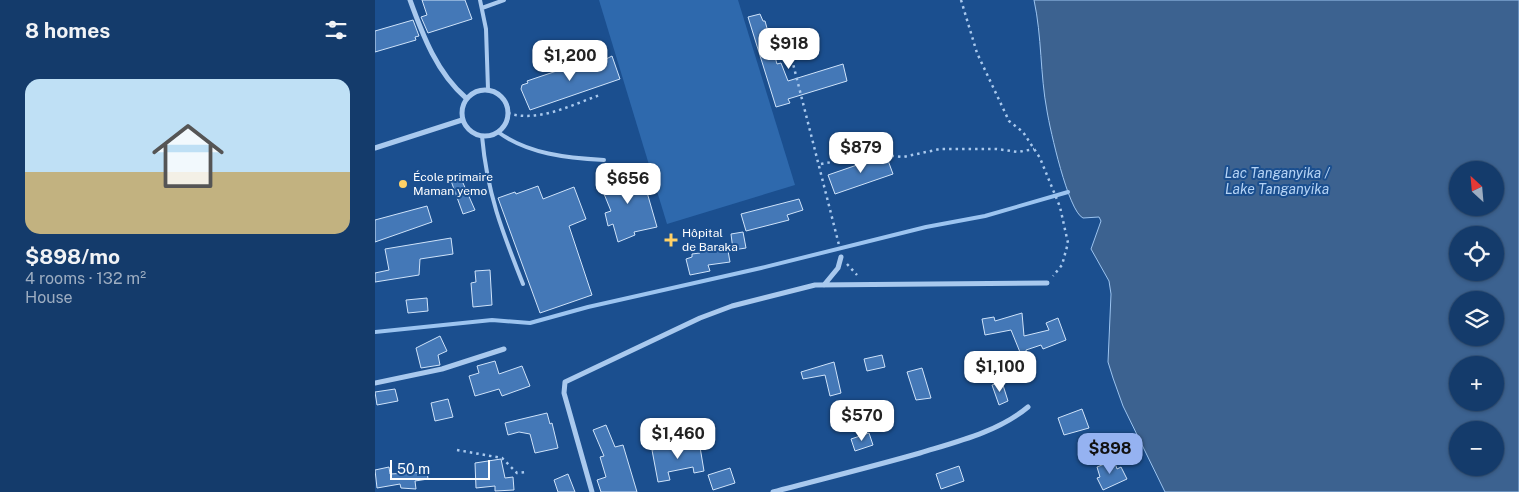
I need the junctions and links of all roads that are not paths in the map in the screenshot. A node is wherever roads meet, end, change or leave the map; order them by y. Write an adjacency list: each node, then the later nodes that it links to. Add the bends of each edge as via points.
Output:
1 (410, 0): 6 (street, via 425,39 450,84)
2 (480, 0): 4 (lane)
3 (504, 0): 4 (lane)
4 (482, 8): 5 (lane)
5 (488, 89): 6 (street, via 475,91); 8 (street, via 498,93 506,102 509,113)
6 (466, 98): 7 (street, via 461,109)
7 (462, 120): 9 (street, via 467,128); 10 (street)
8 (498, 132): 9 (street); 11 (lane, via 509,141 530,149)
9 (482, 136): 14 (lane, via 494,208)
10 (375, 148)
11 (604, 160)
12 (841, 257): 15 (street, via 838,268)
13 (1047, 283): 15 (street)
14 (523, 284)
15 (823, 285): 19 (street, via 732,306 700,318 565,382 564,393)
16 (504, 350): 17 (street, via 442,369)
17 (375, 383)
18 (1028, 407): 20 (street, via 1017,416 949,444)
19 (592, 492)
20 (773, 492)

